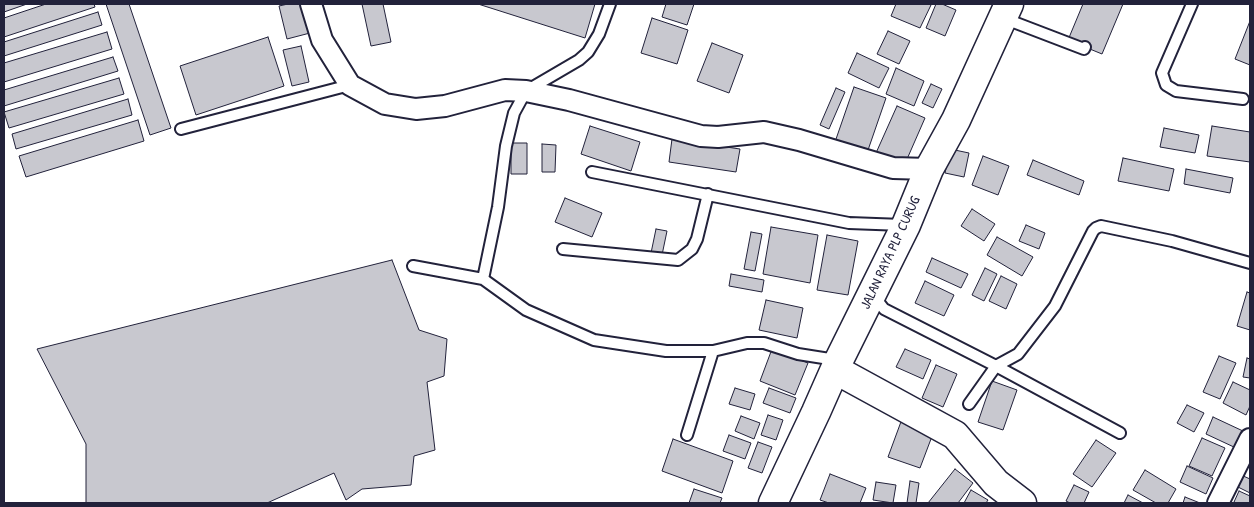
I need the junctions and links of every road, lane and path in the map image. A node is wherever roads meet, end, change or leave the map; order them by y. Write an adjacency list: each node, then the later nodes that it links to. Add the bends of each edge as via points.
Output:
1 (311, 4): 6 (street, via 322,40)
2 (610, 4): 7 (lane, via 588,52 580,60)
3 (1192, 4): 8 (lane, via 1162,73 1166,85 1176,91)
4 (1006, 11): 5 (lane); 10 (main road, JALAN RAYA PLP CURUG, via 956,120)
5 (1085, 47)
6 (350, 86): 7 (street, via 385,104 416,109 445,106 505,90); 9 (lane)
7 (526, 91): 10 (street, via 701,136 764,132 893,168); 17 (lane, via 514,113 506,146 498,207)
8 (1243, 99)
9 (181, 129)
10 (929, 169): 13 (main road, JALAN RAYA PLP CURUG)
11 (592, 172): 12 (lane)
12 (708, 194): 13 (lane, via 849,223); 14 (lane, via 697,239 692,250 678,260)
13 (906, 225): 18 (main road, JALAN RAYA PLP CURUG)
14 (563, 249)
15 (1250, 263): 21 (lane, via 1172,241 1101,226 1096,228 1055,306 1018,354)
16 (413, 266): 17 (lane)
17 (482, 279): 19 (lane, via 526,310 594,340 666,351)
18 (872, 294): 20 (main road, JALAN RAYA PLP CURUG); 21 (lane, via 884,309)
19 (713, 351): 20 (lane, via 747,343 764,343); 24 (lane)
20 (837, 365): 26 (main road, JALAN RAYA PLP CURUG); 27 (main road, via 956,434 996,483)
21 (996, 366): 22 (lane); 23 (lane)
22 (969, 404)
23 (1120, 433)
24 (687, 435)
25 (1250, 439): 28 (street)
26 (773, 503)
27 (1022, 503)
28 (1218, 503)

